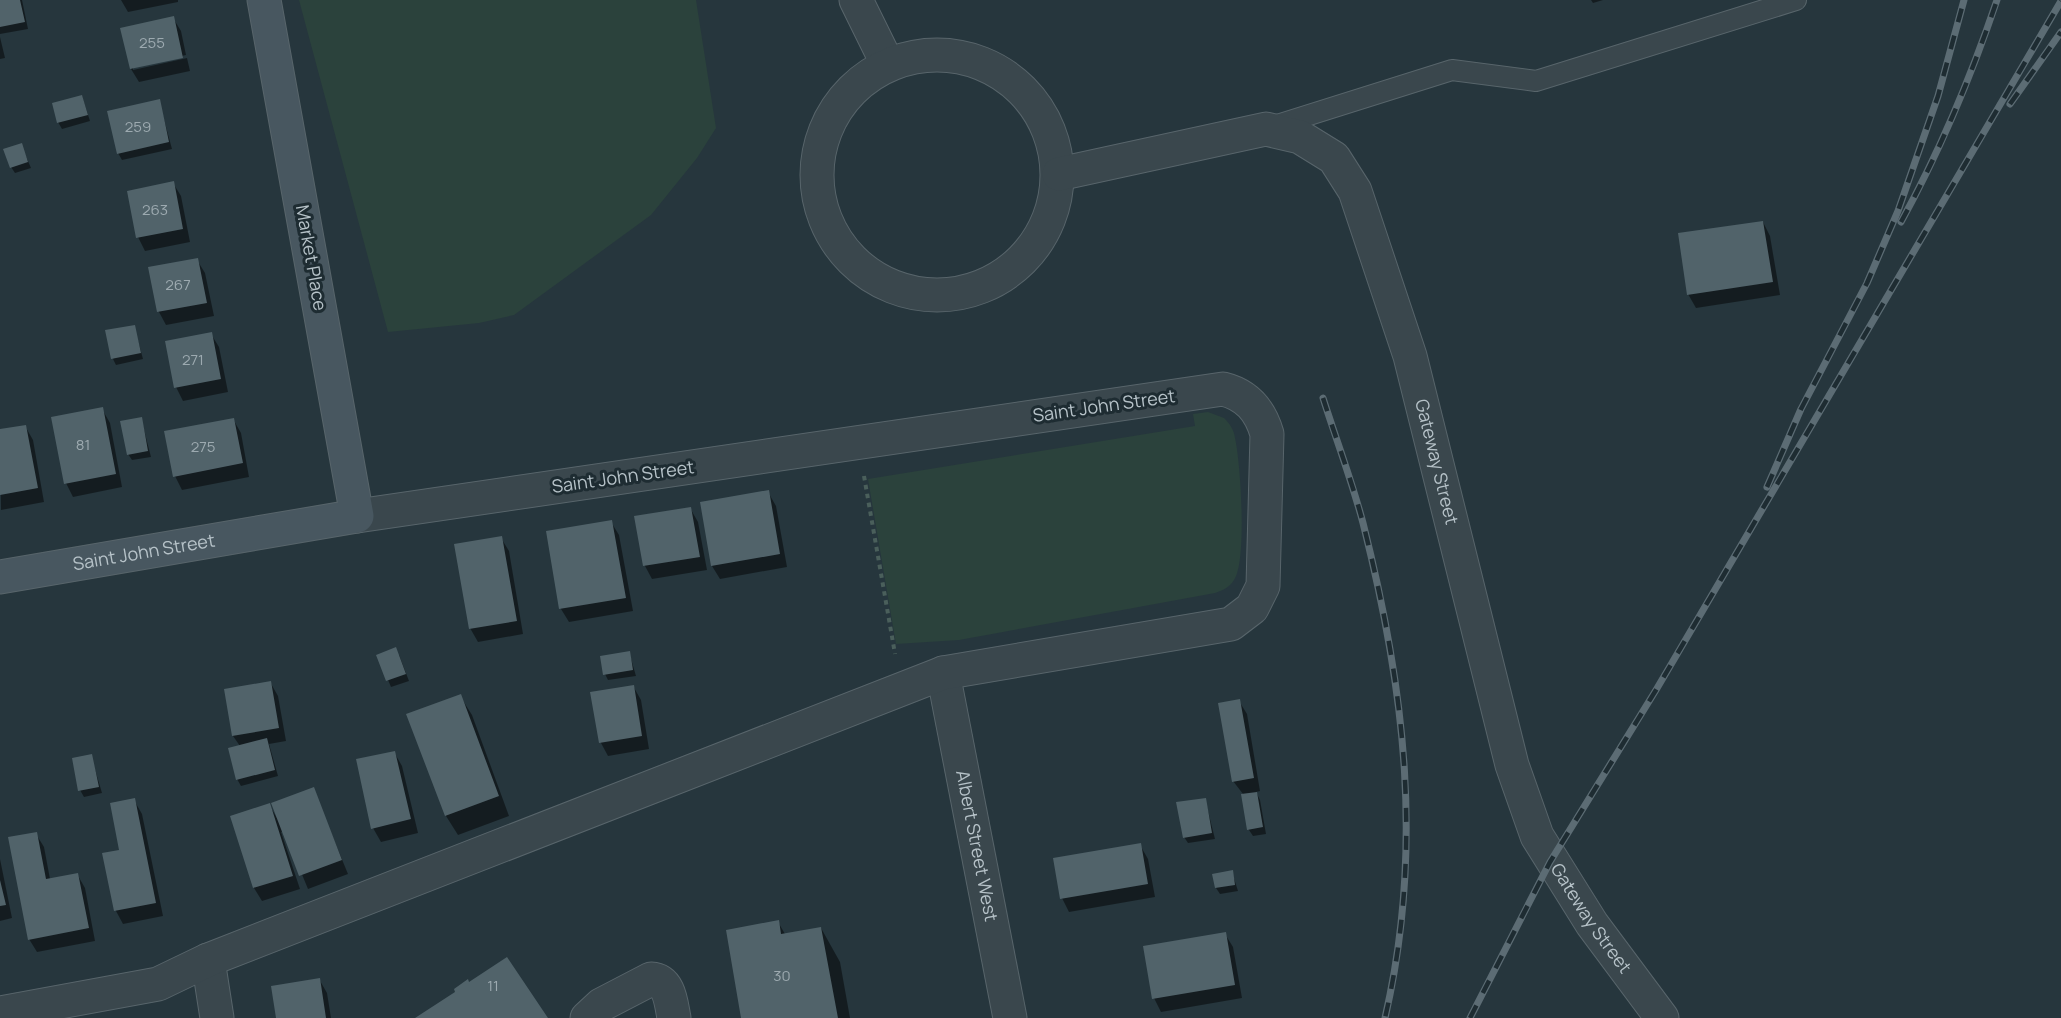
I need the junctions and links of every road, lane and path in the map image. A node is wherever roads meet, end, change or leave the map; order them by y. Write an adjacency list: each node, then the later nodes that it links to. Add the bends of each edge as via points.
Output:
1 (264, 0): 8 (street, Market Place)
2 (856, 0): 4 (street)
3 (1796, 0): 5 (lane, via 1536,81 1452,70)
4 (887, 63): 6 (street, via 926,53 966,57 1003,73 1032,99 1052,135); 6 (street, via 854,85 830,117 817,155 817,195 830,233 855,264 889,286 928,296 968,293 1004,276 1033,249 1052,214)
5 (1266, 129): 6 (street, Gateway Street); 18 (street, Gateway Street, via 1300,137 1334,158 1355,192 1410,356 1512,765 1537,836 1592,924)
6 (1059, 174)
7 (869, 505): 10 (path)
8 (357, 516): 9 (street, Saint John Street); 11 (street, Saint John Street, via 1223,389 1246,398 1263,420 1267,434 1263,586 1260,596 1242,617 1221,627)
9 (0, 577)
10 (893, 645)
11 (943, 673): 12 (street); 17 (street, Albert Street West)
12 (208, 960): 13 (street, via 158,984); 14 (street)
13 (0, 1013)
14 (217, 1018)
15 (587, 1018): 16 (street, via 601,1005 651,979 666,987)
16 (674, 1018)
17 (1010, 1018)
18 (1662, 1018)

